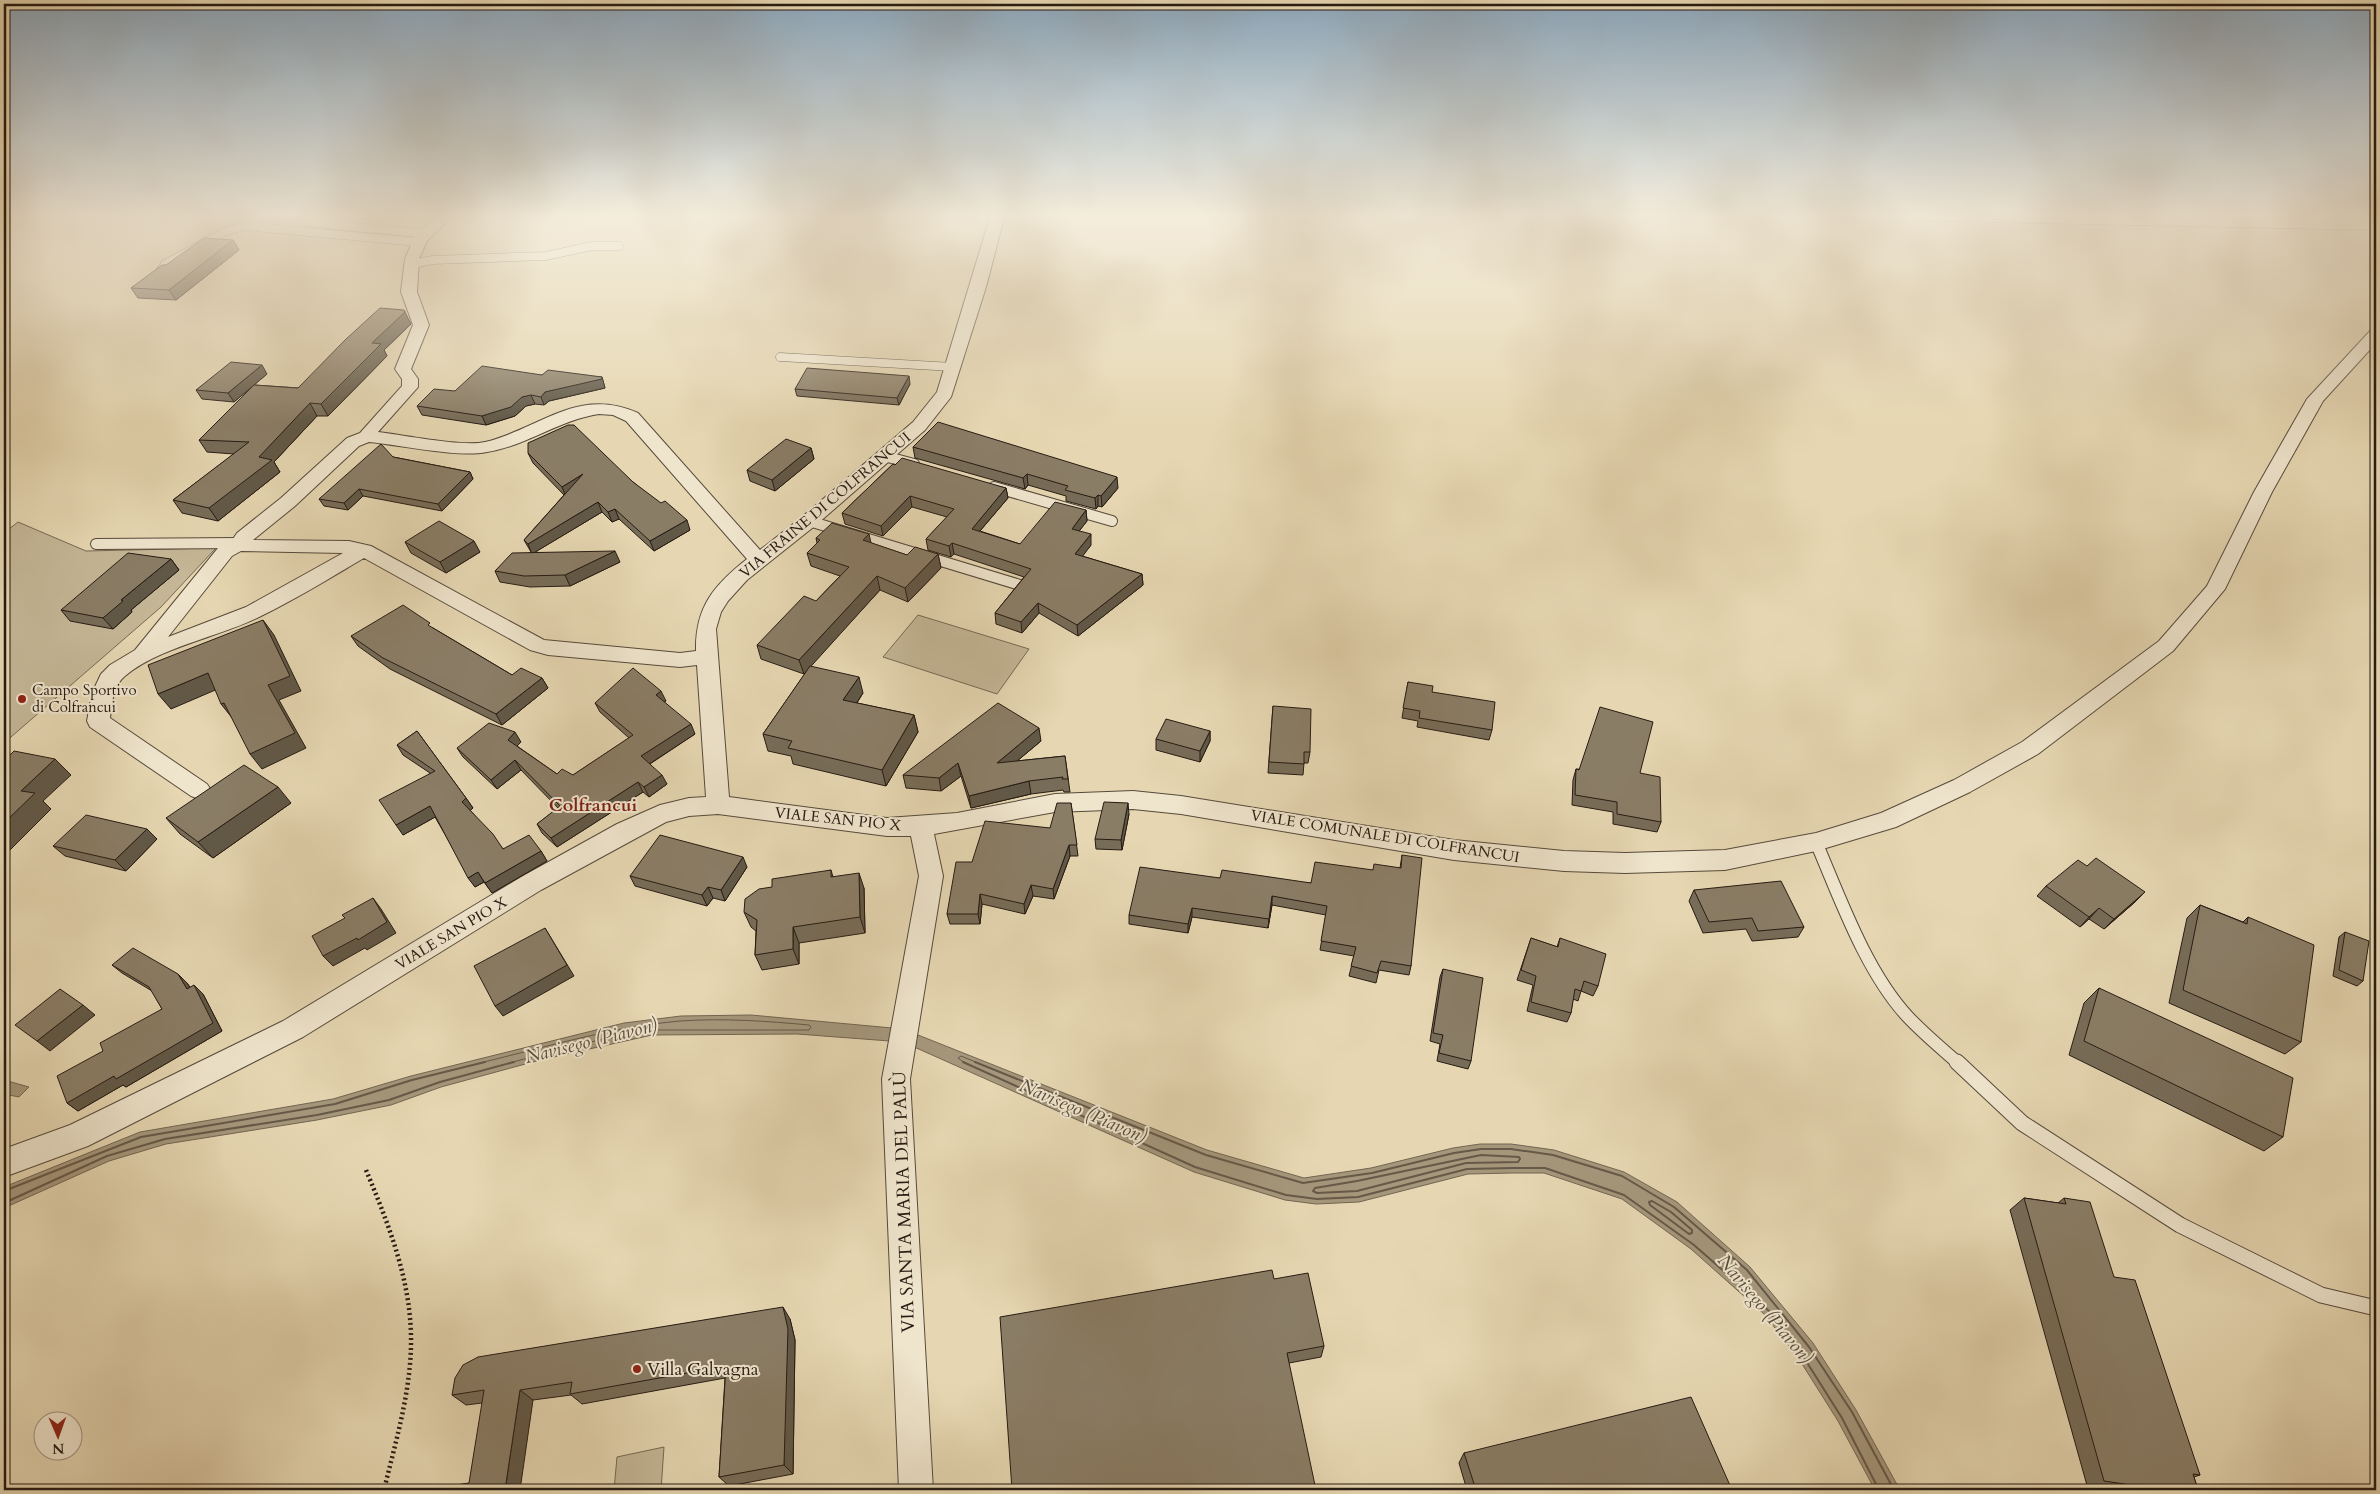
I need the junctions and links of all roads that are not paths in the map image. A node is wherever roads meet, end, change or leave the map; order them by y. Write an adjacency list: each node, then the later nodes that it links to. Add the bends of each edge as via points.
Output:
1 (410, 284): 6 (street, via 409,292 421,325 403,369 410,379 410,387)
2 (979, 284): 5 (street, VIA FRAINE DI COLFRANCUI)
3 (2376, 334): 22 (street, VIALE COMUNALE DI COLFRANCUI, via 2316,399 2263,492 2215,589 2166,646 2030,748 1962,786 1888,820)
4 (780, 357): 5 (lane)
5 (954, 367): 7 (street, VIA FRAINE DI COLFRANCUI, via 945,393 919,426)
6 (367, 436): 12 (street, via 353,442); 15 (street, via 473,449 488,447 575,413 600,408 623,410 632,416)
7 (884, 456): 8 (lane); 10 (street, VIA FRAINE DI COLFRANCUI)
8 (922, 467)
9 (988, 486): 11 (lane)
10 (809, 521): 15 (street, VIA FRAINE DI COLFRANCUI); 16 (lane)
11 (1112, 521)
12 (241, 543): 13 (lane); 14 (street, via 246,546 348,546); 17 (street, via 224,552)
13 (96, 544)
14 (364, 550): 17 (street, via 253,612); 18 (street, via 537,645 680,660)
15 (758, 559): 18 (street, VIA FRAINE DI COLFRANCUI, via 721,596 711,612 706,629)
16 (1020, 585)
17 (142, 655): 19 (street, via 109,679 98,721)
18 (707, 657): 20 (street, VIA FRAINE DI COLFRANCUI)
19 (199, 790)
20 (718, 805): 21 (street, VIALE SAN PIO X, via 887,827); 23 (street, VIALE SAN PIO X, via 660,814 626,831 532,883 293,1029 78,1136)
21 (921, 826): 22 (street, VIALE COMUNALE DI COLFRANCUI, via 1055,803 1133,800 1182,805 1454,850 1564,861 1725,860); 25 (street, VIA SANTA MARIA DEL PALÙ, via 931,876 896,1079)
22 (1816, 842): 24 (lane, via 1856,935 1907,1016 2022,1123 2180,1225 2321,1295)
23 (4, 1163)
24 (2376, 1308)
25 (916, 1490)

